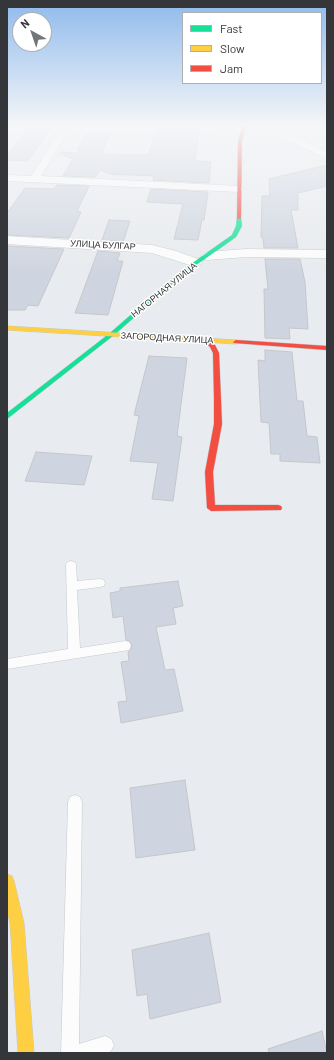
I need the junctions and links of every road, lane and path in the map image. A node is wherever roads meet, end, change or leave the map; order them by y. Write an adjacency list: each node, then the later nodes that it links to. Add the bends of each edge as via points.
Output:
1 (38, 173): 4 (street)
2 (239, 173): 5 (street, НАГОРНАЯ УЛИЦА)
3 (7, 178): 4 (street)
4 (34, 179): 5 (street)
5 (239, 189): 8 (street, НАГОРНАЯ УЛИЦА, via 240,226 234,236)
6 (7, 240): 9 (street, УЛИЦА БУЛГАР, via 152,249)
7 (327, 254): 8 (street, via 246,253)
8 (207, 256): 9 (street, НАГОРНАЯ УЛИЦА)
9 (196, 263): 11 (street, НАГОРНАЯ УЛИЦА)
10 (7, 328): 11 (street, ЗАГОРОДНАЯ УЛИЦА)
11 (112, 334): 12 (street, ЗАГОРОДНАЯ УЛИЦА); 14 (street, НАГОРНАЯ УЛИЦА)
12 (204, 340): 13 (street, ЗАГОРОДНАЯ УЛИЦА); 15 (street, via 213,346 216,353 218,398 218,424 209,472 211,508)
13 (327, 348)
14 (7, 417)
15 (278, 508)
16 (72, 565): 18 (lane)
17 (100, 583): 18 (lane)
18 (72, 586): 20 (lane)
19 (125, 646): 20 (lane)
20 (74, 654): 21 (lane)
21 (7, 664)
22 (75, 802): 26 (lane)
23 (7, 881): 25 (street, via 17,923)
24 (105, 1045): 27 (lane)
25 (26, 1053)
26 (70, 1053)
27 (77, 1053)

